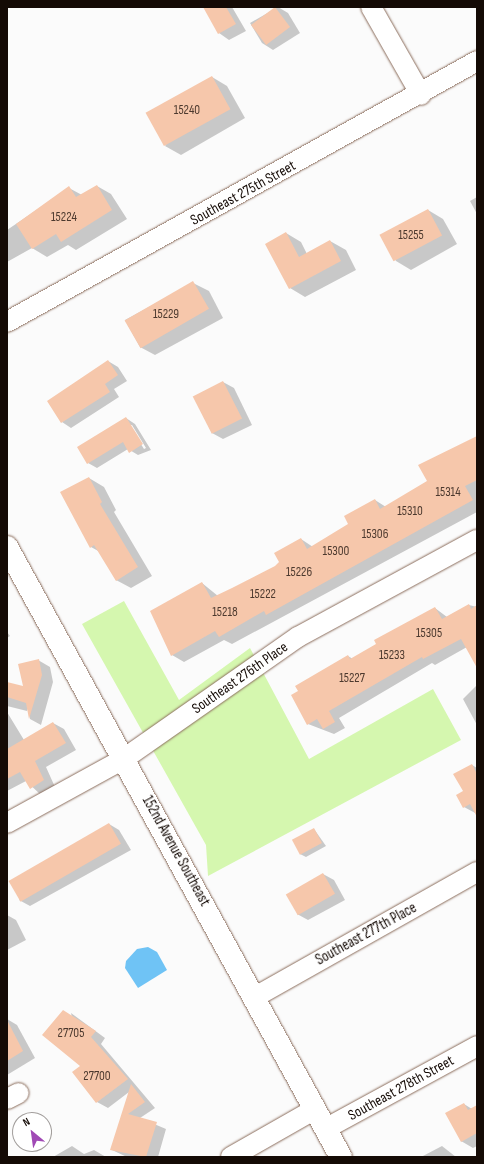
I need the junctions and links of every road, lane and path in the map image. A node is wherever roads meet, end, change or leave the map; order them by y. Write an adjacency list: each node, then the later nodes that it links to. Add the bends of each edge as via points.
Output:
1 (371, 7): 3 (street)
2 (477, 61): 3 (street, Southeast 275th Street)
3 (421, 95): 4 (street, Southeast 275th Street)
4 (7, 322)
5 (477, 540): 7 (street, Southeast 276th Place, via 298,637)
6 (7, 547): 7 (street, 152nd Avenue Southeast)
7 (126, 758): 8 (street, Southeast 276th Place); 10 (street, 152nd Avenue Southeast)
8 (7, 823)
9 (477, 872): 10 (street, Southeast 277th Place)
10 (255, 996): 12 (street, 152nd Avenue Southeast)
11 (477, 1046): 13 (street, Southeast 278th Street)
12 (315, 1109): 13 (street, 152nd Avenue Southeast); 14 (street)
13 (325, 1130): 15 (street, 152nd Avenue Southeast)
14 (231, 1157)
15 (341, 1157)

